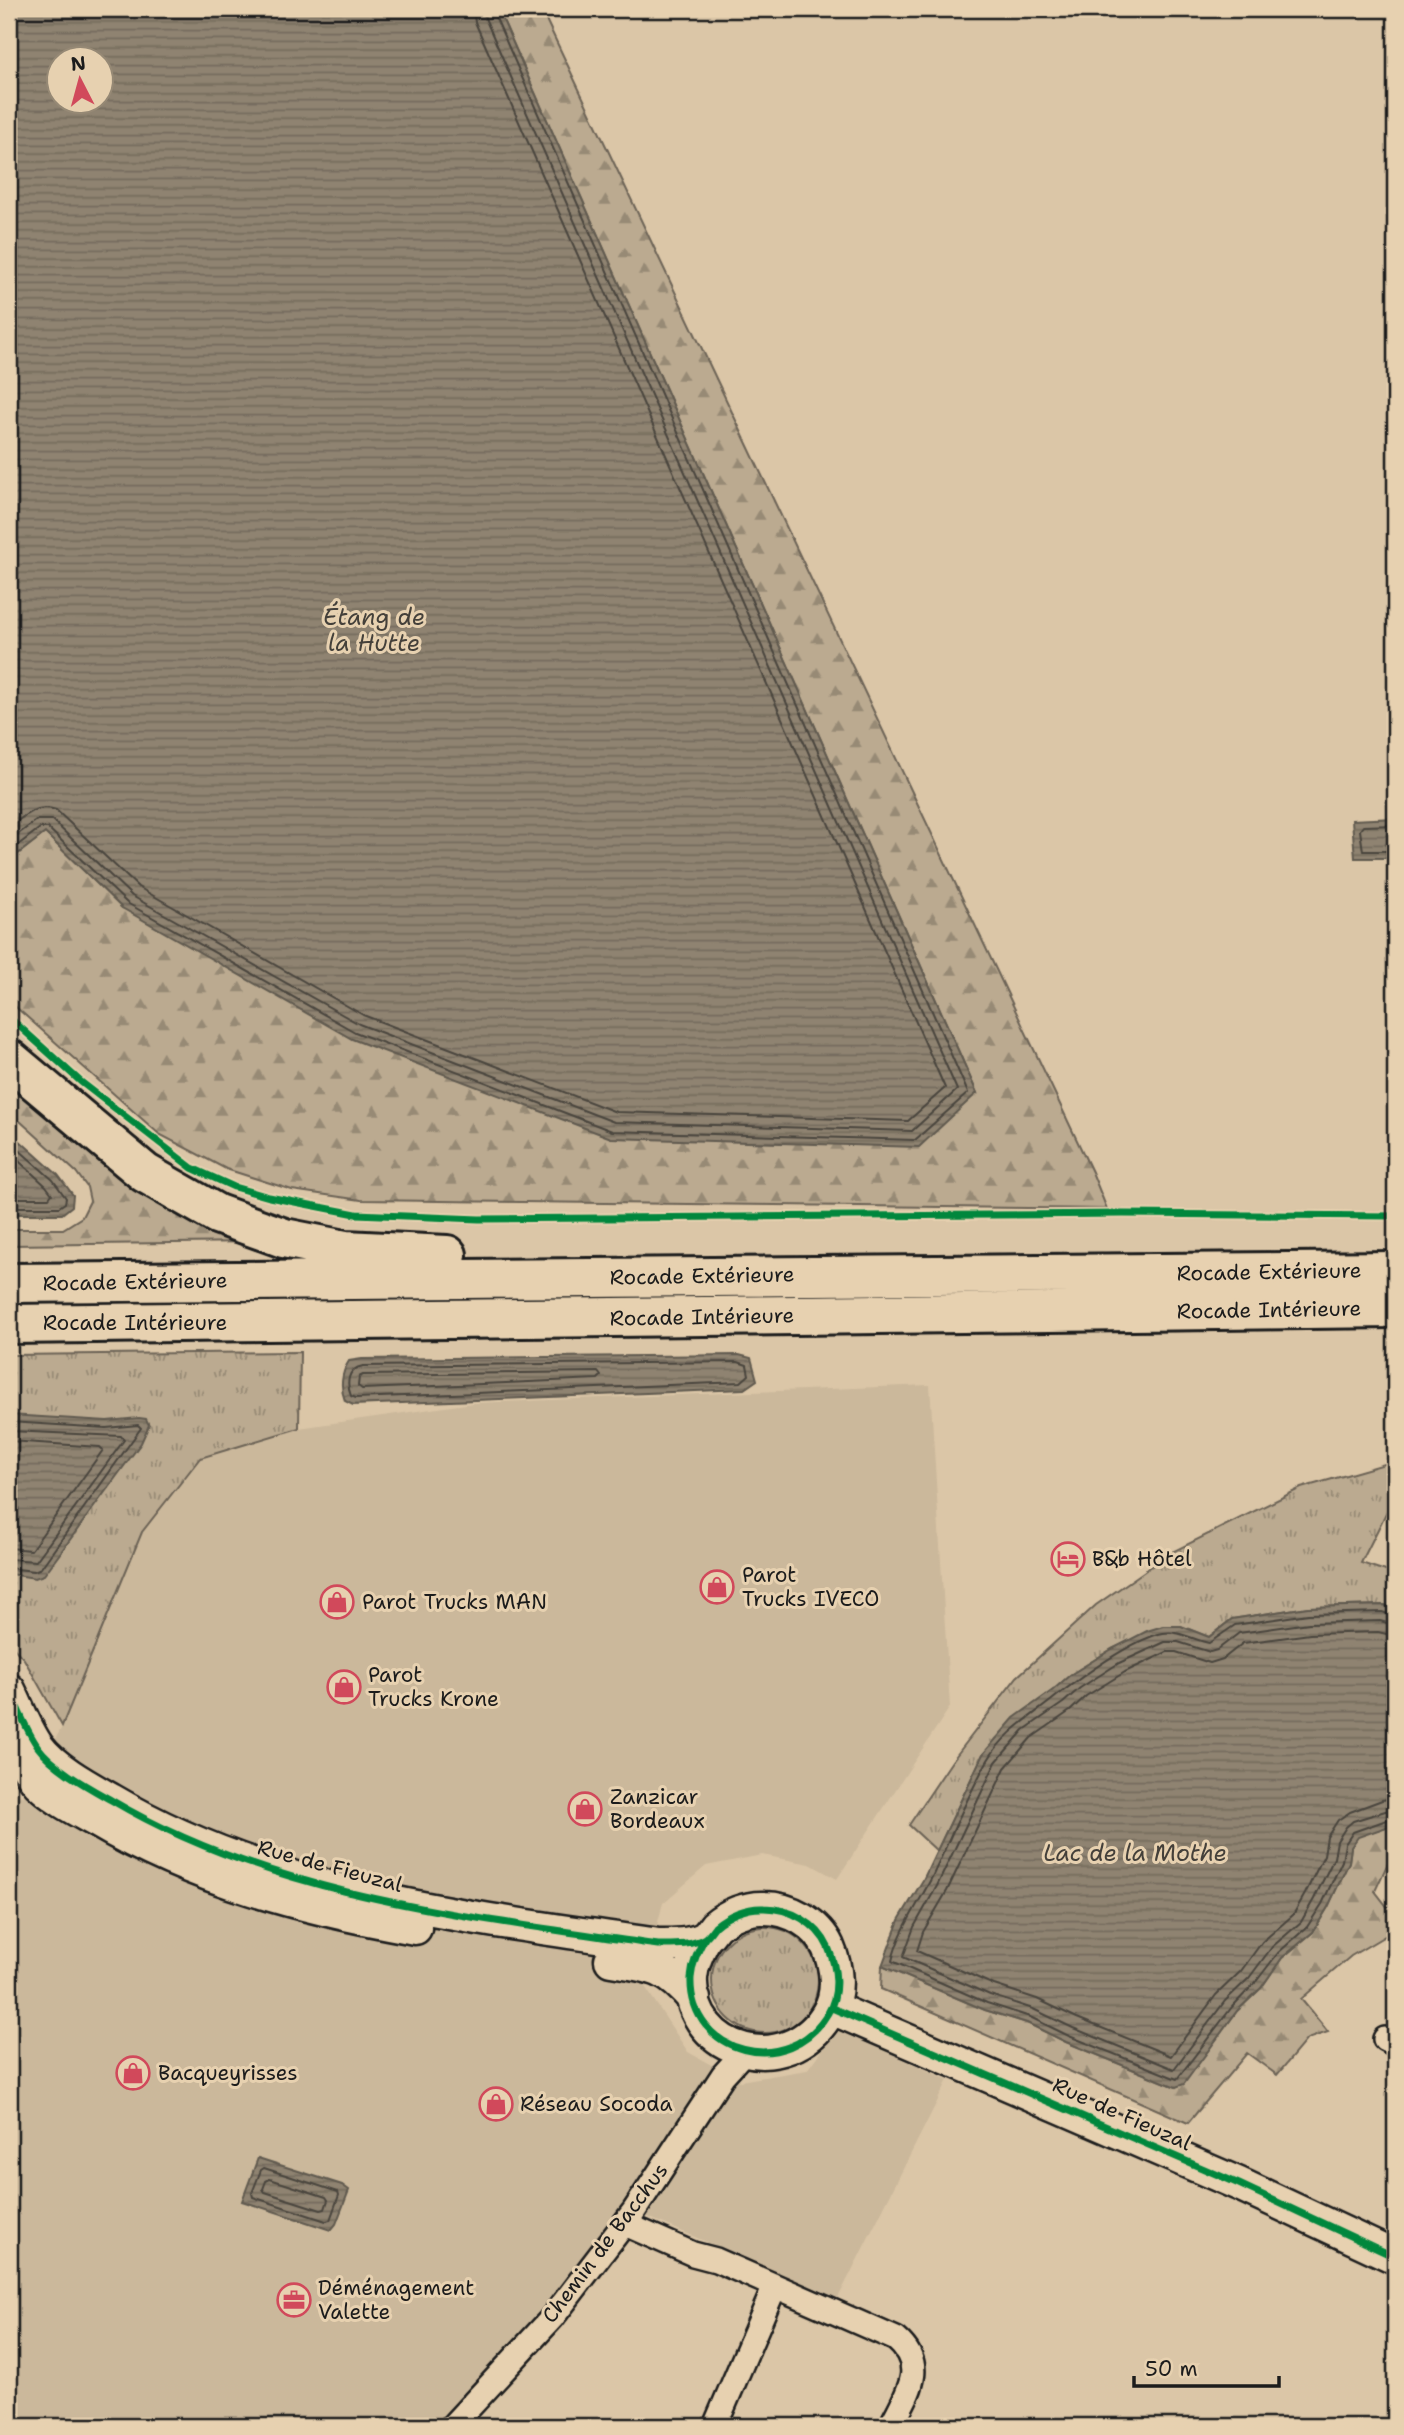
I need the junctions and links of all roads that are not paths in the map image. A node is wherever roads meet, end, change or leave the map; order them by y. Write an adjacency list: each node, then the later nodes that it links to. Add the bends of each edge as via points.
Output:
1 (9, 1059): 5 (highway, via 145,1173 217,1214 284,1238 345,1250)
2 (1395, 1254): 4 (highway)
3 (1395, 1271): 4 (highway, Rocade Extérieure)
4 (1191, 1273): 5 (highway, Rocade Extérieure)
5 (848, 1275): 6 (highway, Rocade Extérieure)
6 (9, 1283)
7 (1395, 1308): 8 (highway, Rocade Intérieure)
8 (9, 1324)
9 (9, 1690): 11 (street, Rue de Fieuzal, via 39,1748 61,1768 131,1812 262,1869 351,1894 442,1912 658,1945)
10 (9, 1730): 12 (street, Rue de Fieuzal, via 39,1783 115,1832 182,1865 256,1892 341,1915 654,1966)
11 (705, 1938): 12 (street, Rue de Fieuzal, via 691,1978); 13 (street, Rue de Fieuzal, via 726,1918 763,1908 787,1911 808,1922 824,1939 834,1961 837,1984)
12 (694, 1999): 14 (street, Rue de Fieuzal, via 713,2032)
13 (832, 2008): 14 (street, via 806,2040 777,2051); 16 (street, Rue de Fieuzal, via 1239,2184)
14 (746, 2051): 15 (street, Chemin de Bacchus, via 723,2075)
15 (625, 2224): 17 (street); 18 (street, Chemin de Bacchus, via 552,2318)
16 (1395, 2257)
17 (775, 2287): 19 (street); 20 (street, via 896,2339 907,2348 914,2374)
18 (452, 2426)
19 (715, 2426)
20 (891, 2426)

